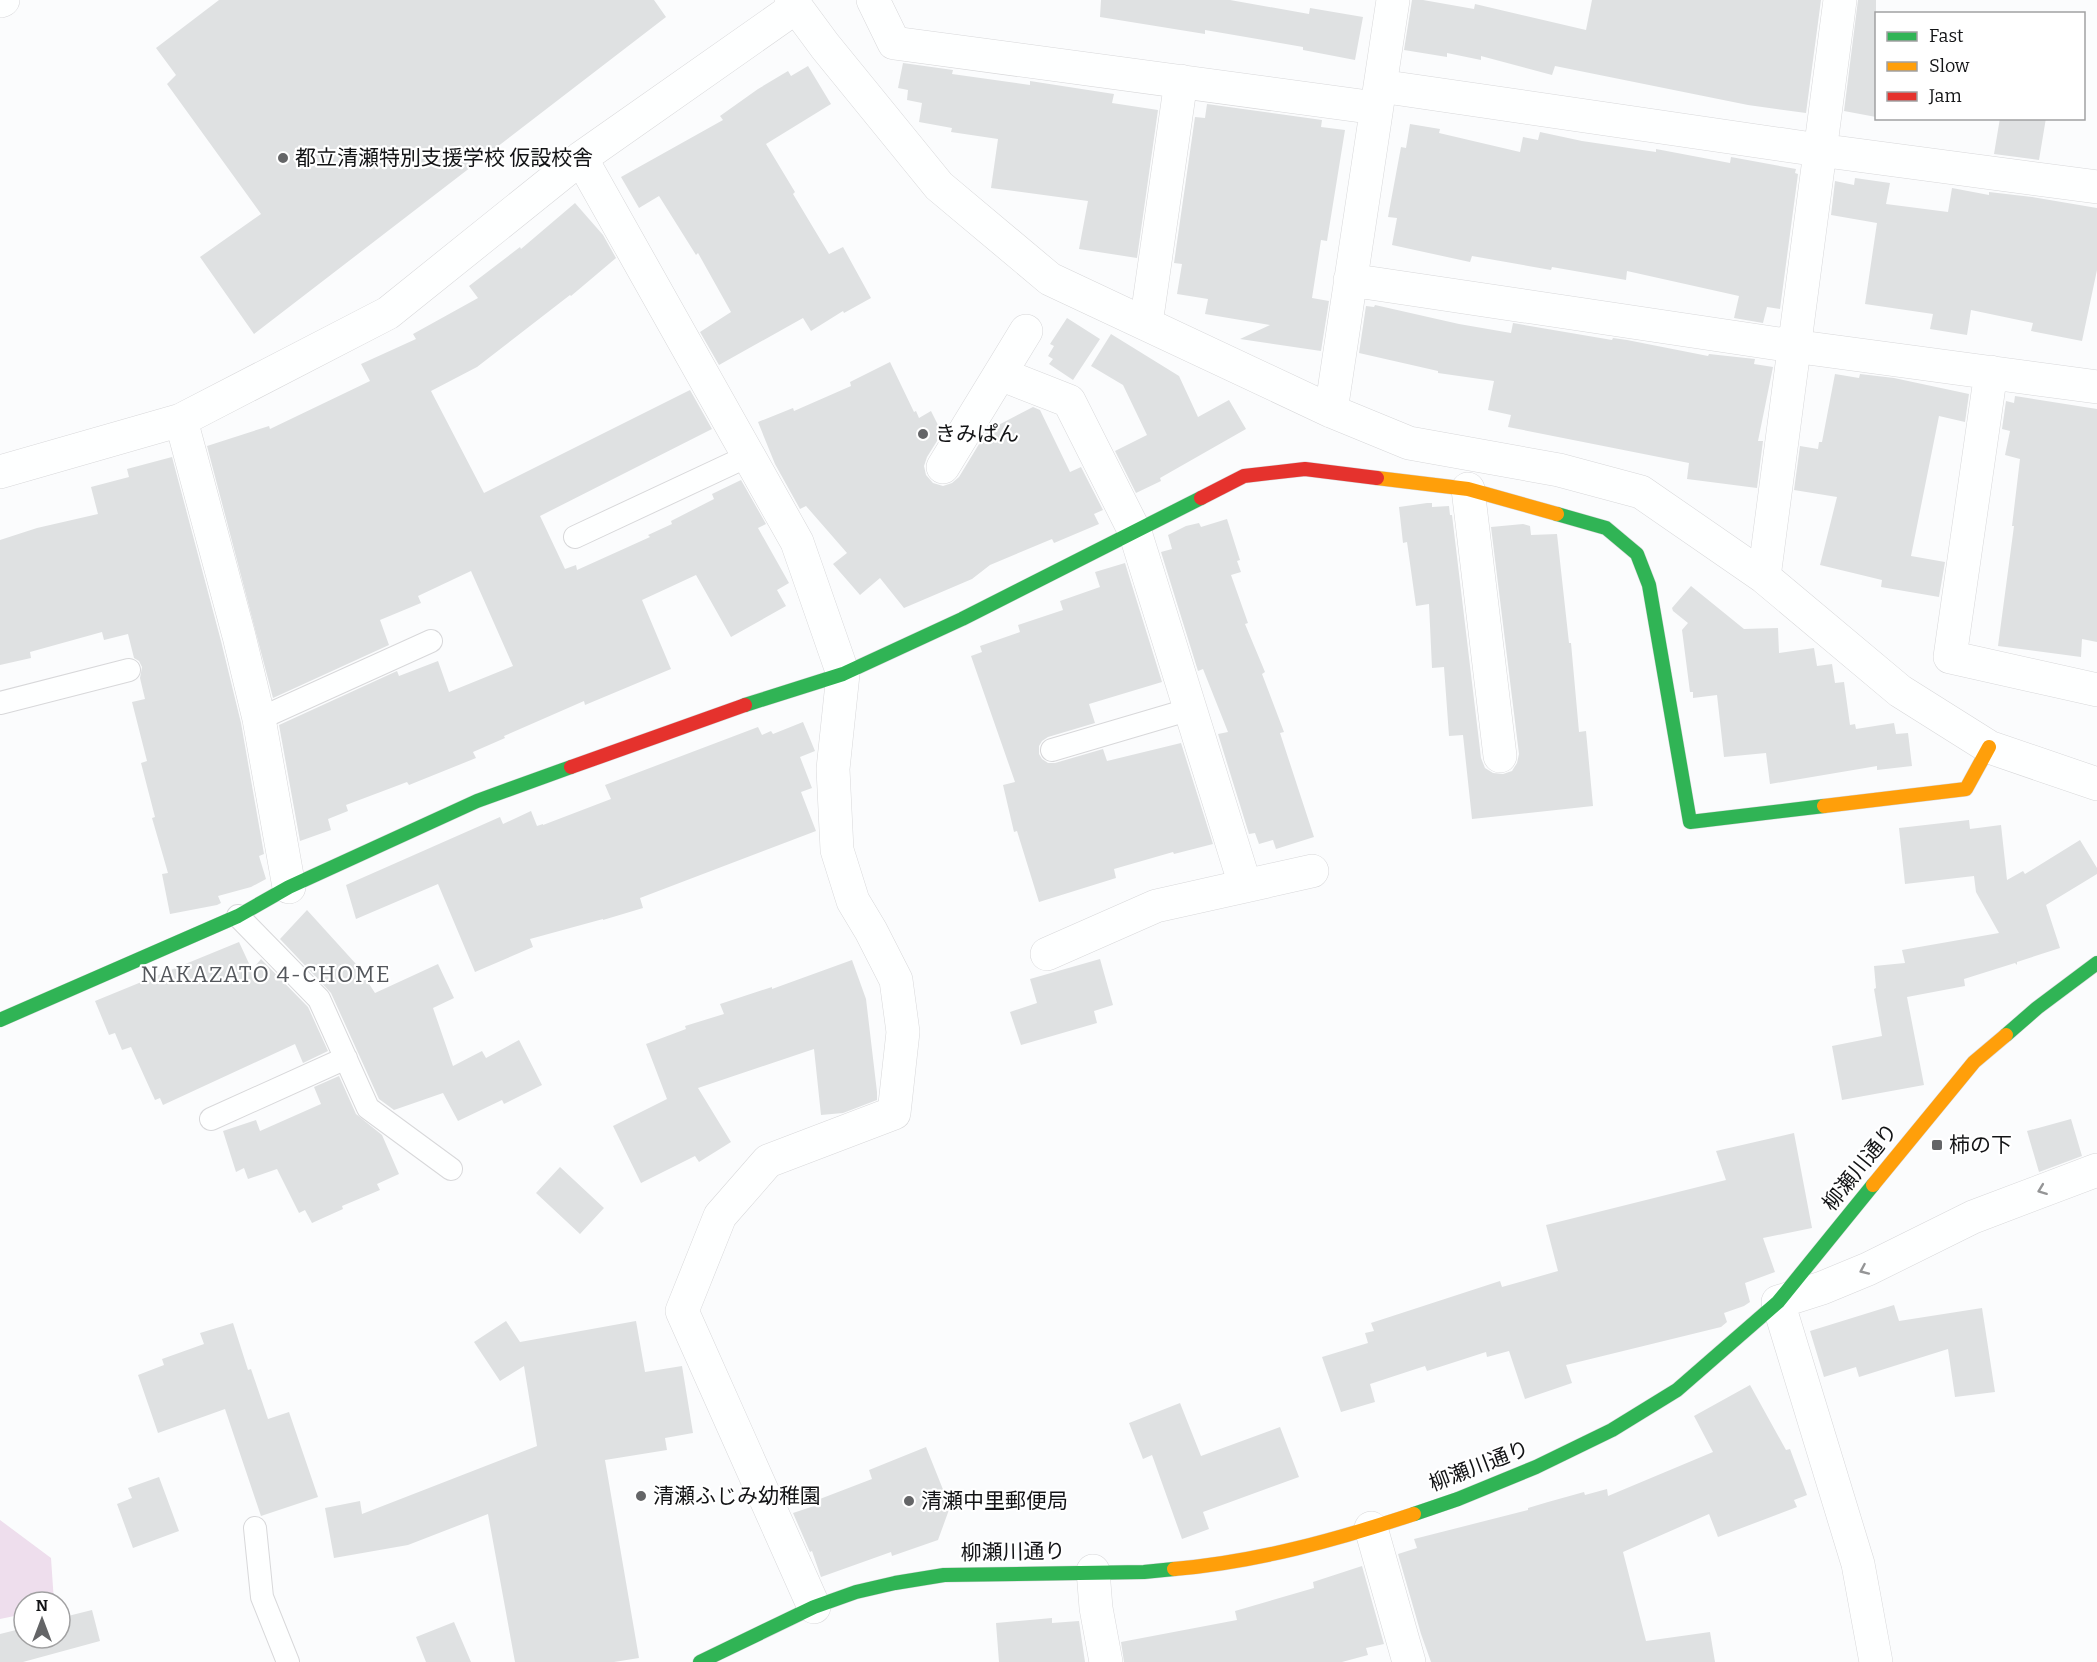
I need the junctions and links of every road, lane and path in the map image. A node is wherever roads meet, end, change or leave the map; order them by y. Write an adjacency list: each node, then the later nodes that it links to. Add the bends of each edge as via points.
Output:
1 (873, 0): 5 (street, via 894,44)
2 (1393, 0): 6 (street)
3 (1840, 0): 7 (street)
4 (794, 4): 8 (street); 11 (street, via 939,186 1050,279)
5 (1181, 81): 6 (street); 11 (street)
6 (1378, 97): 7 (street); 10 (street)
7 (1819, 150): 9 (street); 13 (street)
8 (581, 158): 18 (street, via 388,313); 19 (street)
9 (2097, 187)
10 (1350, 280): 13 (street); 17 (street)
11 (1146, 324): 17 (street)
12 (1026, 331): 15 (street)
13 (1793, 346): 14 (street); 25 (street)
14 (1990, 372): 16 (street); 29 (street, via 1950,657)
15 (1000, 374): 20 (street); 23 (street, via 1069,401)
16 (2097, 387)
17 (1331, 411): 25 (street, via 1409,442 1558,471 1641,492)
18 (180, 420): 21 (street); 32 (street)
19 (748, 456): 24 (lane); 28 (street, via 797,542)
20 (943, 467)
21 (0, 472)
22 (1468, 489): 23 (street, via 1305,469 1244,476); 33 (street, via 1606,528 1637,554 1649,585 1690,822 1966,789); 35 (street)
23 (1135, 532): 28 (street); 31 (street)
24 (574, 537)
25 (1764, 577): 33 (street, via 1900,690)
26 (431, 641): 32 (lane)
27 (129, 670): 30 (lane)
28 (843, 674): 39 (street, via 477,801); 52 (street, via 833,769 837,850 853,901 896,980 903,1032 894,1113 768,1161 720,1216 682,1311)
29 (2097, 690)
30 (0, 703)
31 (1191, 709): 34 (lane); 38 (street)
32 (259, 719): 39 (street)
33 (1989, 747): 36 (street)
34 (1052, 750)
35 (1500, 756)
36 (2097, 784)
37 (1312, 871): 38 (street)
38 (1245, 885): 41 (street, via 1156,906)
39 (289, 887): 40 (street)
40 (238, 916): 43 (street); 44 (lane, via 319,999)
41 (1047, 954)
42 (2097, 963): 48 (street, 柳瀬川通り, via 1974,1062)
43 (0, 1020)
44 (346, 1058): 45 (lane); 46 (lane, via 368,1108)
45 (211, 1119)
46 (451, 1169)
47 (2097, 1170): 48 (street, one-way to 48, via 1973,1217 1869,1269)
48 (1778, 1302): 50 (street, 柳瀬川通り, via 1677,1390 1612,1430 1536,1467); 57 (street, via 1858,1564)
49 (255, 1528): 53 (lane, via 262,1597)
50 (1371, 1528): 51 (street, 柳瀬川通り, via 1209,1566 1144,1572); 56 (street)
51 (1093, 1571): 52 (street, 柳瀬川通り, via 944,1575 856,1592); 55 (street)
52 (814, 1607): 54 (street, 柳瀬川通り)
53 (288, 1662)
54 (700, 1662)
55 (1106, 1662)
56 (1409, 1662)
57 (1876, 1662)

